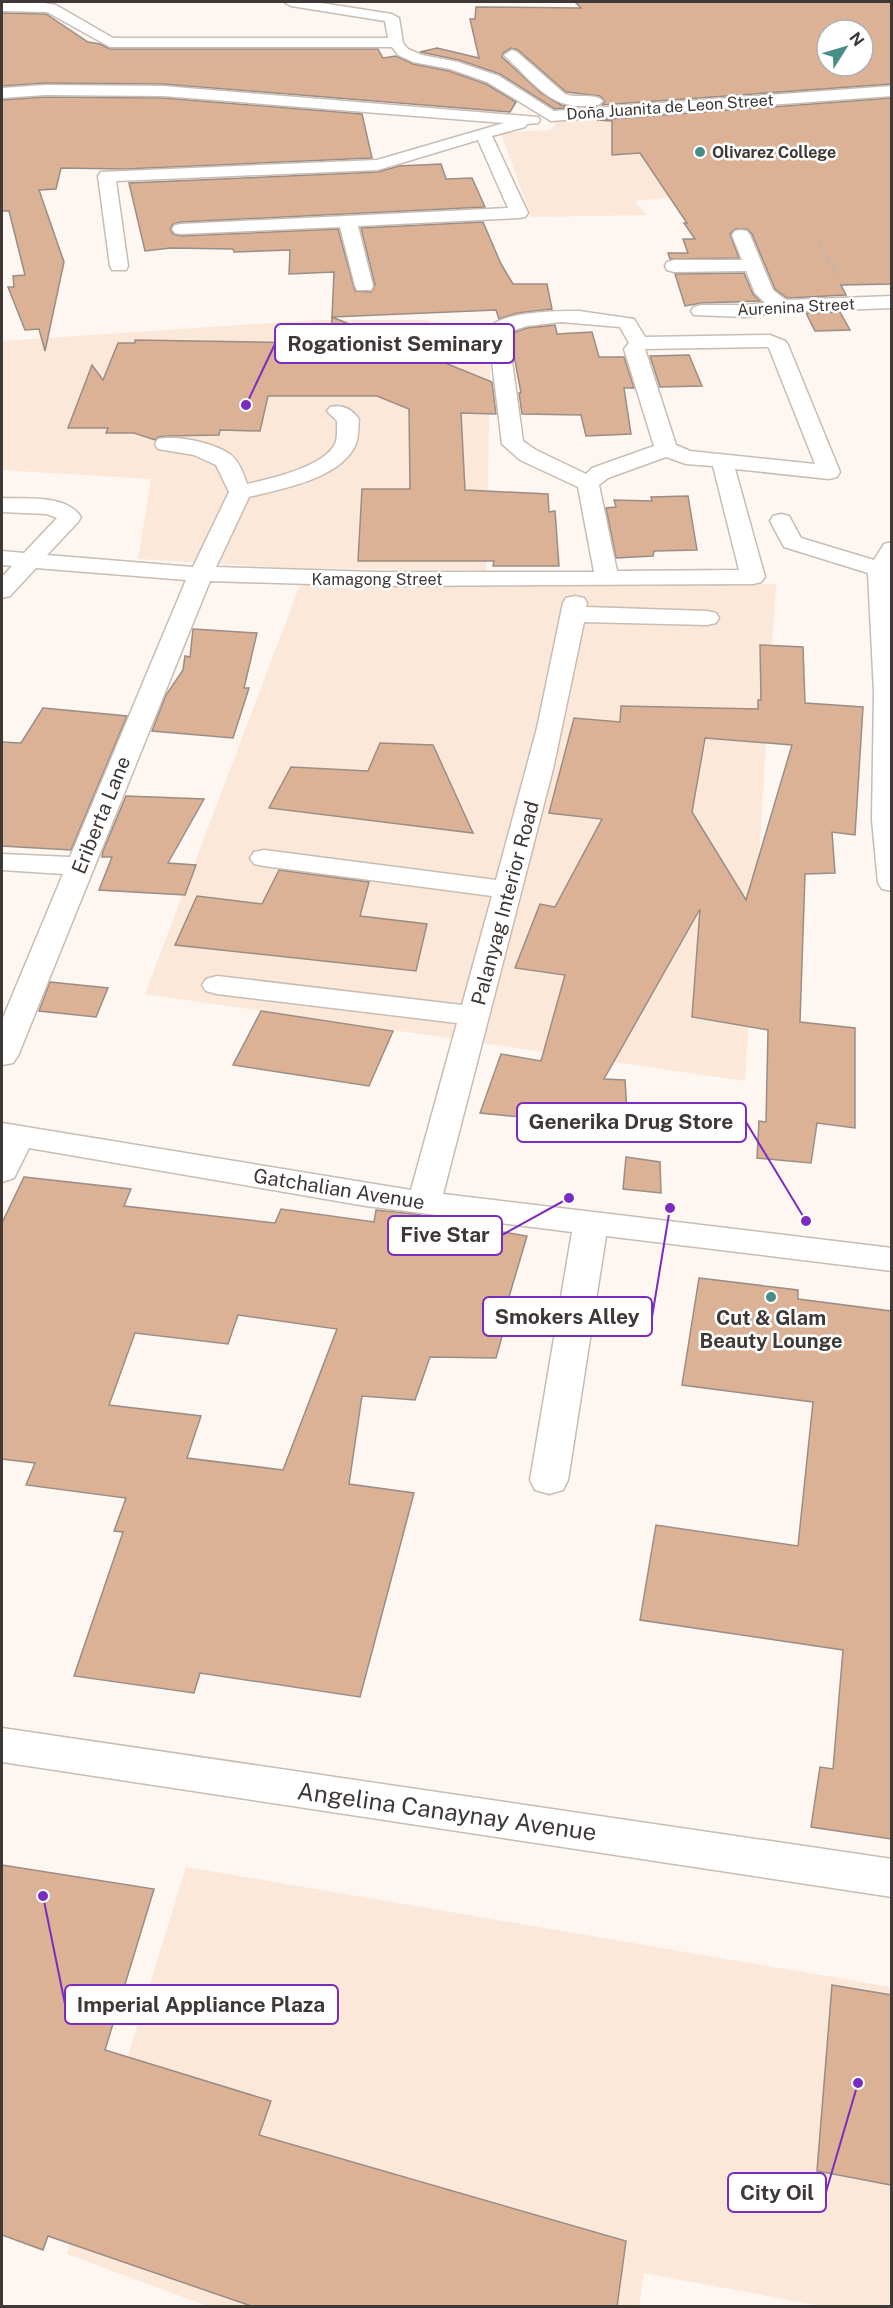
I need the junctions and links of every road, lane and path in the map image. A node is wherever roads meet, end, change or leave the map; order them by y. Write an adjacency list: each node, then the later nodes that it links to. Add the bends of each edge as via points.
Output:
1 (291, 2): 3 (street, via 392,18)
2 (2, 7): 3 (street, via 51,8 110,42)
3 (396, 43): 12 (street, Doña Juanita de Leon Street, via 410,56 493,79)
4 (512, 55): 11 (street, via 565,100 622,101)
5 (2, 76): 6 (street)
6 (45, 90): 8 (street); 9 (street)
7 (884, 91): 10 (street); 11 (street, Doña Juanita de Leon Street)
8 (121, 92): 13 (street, via 163,91); 14 (street)
9 (2, 93)
10 (891, 104)
11 (646, 109): 12 (street, Doña Juanita de Leon Street)
12 (551, 116): 13 (street)
13 (532, 120): 14 (street)
14 (512, 125): 15 (street)
15 (483, 133): 16 (street, via 519,213); 21 (street, via 378,165 107,176)
16 (348, 221): 17 (street); 23 (street)
17 (181, 229)
18 (814, 232): 25 (path)
19 (741, 235): 20 (street)
20 (753, 265): 22 (street); 26 (street, via 765,293)
21 (119, 266)
22 (674, 266)
23 (364, 286)
24 (891, 302): 25 (street, Aurenina Street)
25 (852, 304): 26 (street, Aurenina Street)
26 (781, 306): 27 (street, Aurenina Street)
27 (701, 311)
28 (639, 344): 31 (street, via 634,349); 32 (street, via 770,341 778,345 829,472); 33 (street, via 627,323 609,319 542,318 513,321 498,329 513,444)
29 (337, 411): 34 (street, via 348,419 342,451 288,480)
30 (166, 444): 34 (street, via 186,447 228,464)
31 (666, 449): 32 (street, via 686,457); 33 (street, via 600,473)
32 (722, 460): 41 (street, Kamagong Street, via 753,577)
33 (588, 484): 41 (street)
34 (240, 492): 40 (street, Eriberta Lane)
35 (2, 505): 39 (street, via 54,509 70,517)
36 (781, 521): 38 (street, via 792,542 806,548)
37 (2, 558): 39 (street, Kamagong Street)
38 (886, 559): 44 (street)
39 (30, 561): 40 (street, Kamagong Street); 42 (street)
40 (201, 574): 41 (street, Kamagong Street, via 373,580); 47 (street, Eriberta Lane)
41 (607, 578)
42 (2, 591)
43 (707, 618): 49 (street, Palanyag Interior Road, via 574,608 562,680)
44 (889, 820): 48 (street)
45 (264, 858): 49 (street)
46 (2, 862): 47 (street)
47 (80, 866): 51 (street, Eriberta Lane)
48 (891, 883)
49 (508, 890): 52 (street, Palanyag Interior Road)
50 (217, 985): 52 (street)
51 (15, 988): 53 (street, Eriberta Lane)
52 (474, 1016): 56 (street, Palanyag Interior Road)
53 (2, 1056)
54 (10, 1135): 55 (street); 56 (street, Gatchalian Avenue)
55 (2, 1171)
56 (424, 1202): 57 (street, Gatchalian Avenue)
57 (591, 1223): 58 (street, Gatchalian Avenue); 59 (street)
58 (891, 1260)
59 (549, 1479)
60 (2, 1745): 61 (street, Angelina Canaynay Avenue)
61 (891, 1878)

